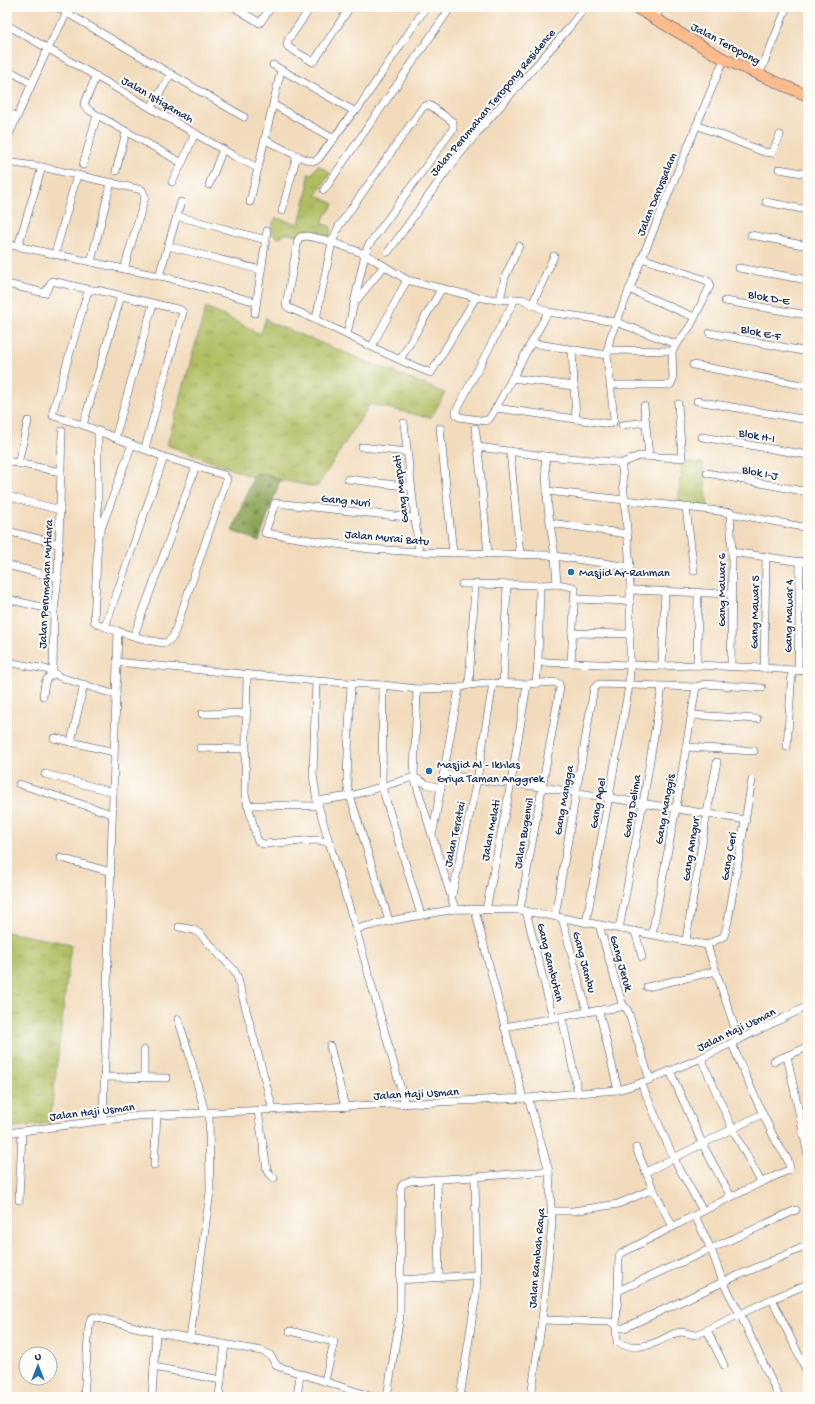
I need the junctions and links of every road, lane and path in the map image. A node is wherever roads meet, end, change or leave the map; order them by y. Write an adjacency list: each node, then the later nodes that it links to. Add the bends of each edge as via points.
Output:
1 (57, 7): 12 (street)
2 (234, 7): 3 (street, via 260,23)
3 (271, 7)
4 (310, 7): 5 (street, via 287,45 313,62)
5 (350, 7)
6 (426, 7): 27 (street)
7 (451, 7): 53 (street)
8 (585, 7): 69 (street, Jalan Perumahan Teropong Residence, via 444,174)
9 (635, 7): 13 (main road, Jalan Teropong)
10 (661, 7): 13 (street)
11 (788, 7): 21 (street)
12 (68, 10): 15 (street); 20 (street)
13 (655, 19): 16 (main road, Jalan Teropong)
14 (7, 25): 15 (street, Jalan Istiqamah)
15 (48, 48): 22 (street, Jalan Istiqamah); 23 (street)
16 (724, 59): 21 (main road, Jalan Teropong); 32 (street, Jalan Darussalam)
17 (273, 65): 19 (street)
18 (7, 69): 23 (street)
19 (281, 70): 25 (street); 27 (street)
20 (170, 74): 26 (street); 31 (street)
21 (759, 75): 24 (main road, Jalan Teropong)
22 (96, 76): 26 (street, Jalan Istiqamah); 29 (street, via 84,105)
23 (31, 82): 30 (street)
24 (808, 96)
25 (274, 105): 37 (street); 38 (street)
26 (151, 107): 34 (street, Jalan Istiqamah)
27 (354, 111): 37 (street)
28 (7, 112): 30 (street)
29 (97, 115): 33 (street); 43 (street)
30 (17, 117): 36 (street)
31 (244, 117)
32 (696, 125): 35 (street, via 772,153); 73 (street, Jalan Darussalam)
33 (126, 132): 42 (street); 47 (street)
34 (195, 133): 39 (street, Jalan Istiqamah); 42 (street)
35 (780, 135)
36 (7, 139)
37 (334, 139): 40 (street, via 316,161)
38 (265, 140): 40 (street); 45 (street)
39 (223, 149): 45 (street, Jalan Istiqamah); 52 (street)
40 (296, 155): 58 (street)
41 (7, 162): 44 (street)
42 (182, 163): 51 (street)
43 (83, 165)
44 (42, 167): 49 (street); 65 (street)
45 (258, 168): 55 (street)
46 (779, 169): 48 (street)
47 (116, 171)
48 (808, 174)
49 (77, 175): 50 (street); 70 (street)
50 (111, 182): 74 (street); 77 (street, via 142,190 145,198)
51 (172, 182)
52 (209, 185)
53 (324, 190)
54 (181, 202): 59 (street)
55 (250, 202)
56 (766, 202): 57 (street)
57 (808, 210)
58 (282, 211)
59 (177, 216): 62 (street); 66 (street)
60 (267, 231): 62 (street)
61 (751, 235): 68 (street)
62 (266, 240): 78 (street)
63 (332, 242): 71 (street); 71 (street, via 339,226 424,107 431,106 453,122 453,129 371,242); 99 (street); 99 (street, via 307,236 298,240 286,305)
64 (7, 244): 65 (street)
65 (18, 246): 70 (street)
66 (168, 246): 78 (street); 79 (street)
67 (519, 246): 89 (street, via 505,278)
68 (808, 246)
69 (388, 252)
70 (55, 254): 74 (street)
71 (365, 254): 75 (street); 92 (street)
72 (554, 256): 94 (street)
73 (642, 258): 84 (street, Jalan Darussalam); 98 (street, via 710,283)
74 (90, 262): 77 (street)
75 (384, 266): 80 (street); 92 (street)
76 (739, 268): 81 (street)
77 (124, 270): 79 (street)
78 (261, 270): 91 (street)
79 (159, 276): 91 (street)
80 (407, 280): 83 (street); 104 (street)
81 (808, 280)
82 (7, 284): 85 (street, via 45,293 52,281)
83 (442, 288): 87 (street); 109 (street)
84 (630, 289): 98 (street); 100 (street, Jalan Darussalam)
85 (91, 290): 86 (street); 124 (street, via 86,294 53,411 56,418)
86 (121, 296): 93 (street); 124 (street)
87 (476, 296): 89 (street); 109 (street, via 432,372)
88 (515, 299): 89 (street); 94 (street); 118 (street, via 456,414 458,417 486,421)
89 (500, 300)
90 (725, 301): 97 (street, Blok D-E)
91 (256, 302): 95 (street)
92 (354, 303): 102 (street)
93 (153, 304): 131 (street); 135 (street, via 181,310 183,314)
94 (532, 304): 96 (street)
95 (255, 312)
96 (548, 312): 100 (street); 103 (street)
97 (808, 315)
98 (694, 317): 105 (street, via 688,330)
99 (316, 319): 102 (street)
100 (616, 322): 105 (street); 108 (street, Jalan Darussalam)
101 (710, 333): 107 (street, Blok E-F)
102 (347, 334): 104 (street)
103 (531, 343): 106 (street); 111 (street)
104 (372, 346): 109 (street)
105 (674, 348): 108 (street); 112 (street, via 672,384)
106 (572, 350): 108 (street); 113 (street)
107 (808, 352)
108 (607, 353): 112 (street, Jalan Darussalam)
109 (400, 360)
110 (693, 365): 114 (street)
111 (512, 378): 113 (street); 118 (street)
112 (610, 385): 119 (street, Jalan Darussalam, via 613,423)
113 (574, 386): 119 (street)
114 (808, 386)
115 (698, 401): 120 (street)
116 (678, 404): 140 (street, via 682,458)
117 (644, 406): 122 (street)
118 (496, 408): 119 (street)
119 (576, 419)
120 (808, 420)
121 (28, 421): 143 (street)
122 (646, 422): 125 (street); 140 (street)
123 (404, 423): 137 (street, Gang Merpati)
124 (83, 425): 129 (street)
125 (622, 425)
126 (440, 428): 167 (street)
127 (474, 428): 134 (street)
128 (62, 430): 146 (street, Jalan Perumahan Mutiara)
129 (98, 431): 131 (street); 163 (street)
130 (702, 437): 138 (street, Blok H-I)
131 (115, 438): 132 (street)
132 (132, 444): 135 (street); 163 (street)
133 (362, 447): 137 (street)
134 (478, 447): 136 (street); 168 (street)
135 (144, 448): 141 (street)
136 (510, 451): 139 (street); 169 (street)
137 (407, 452): 149 (street, Gang Merpati)
138 (808, 455)
139 (545, 456): 144 (street); 150 (street)
140 (649, 456): 144 (street, via 639,456)
141 (164, 457): 145 (street); 191 (street)
142 (7, 461): 143 (street)
143 (18, 463): 146 (street)
144 (620, 464): 153 (street, Gang Apel)
145 (196, 466): 195 (street); 195 (street, via 224,475 227,479 172,637 166,643)
146 (61, 472): 156 (street, Jalan Perumahan Mutiara)
147 (707, 473): 151 (street, Blok I-J)
148 (348, 479): 149 (street)
149 (412, 487): 158 (street, Gang Merpati)
150 (547, 491): 153 (street); 159 (street)
151 (808, 492)
152 (7, 496): 156 (street)
153 (624, 500): 155 (street); 162 (street, Gang Apel)
154 (275, 503): 158 (street, Gang Nuri); 165 (street, Jalan Murai Batu, via 265,533 369,549)
155 (686, 508): 157 (street); 176 (street)
156 (60, 510): 164 (street, Jalan Perumahan Mutiara)
157 (730, 512): 160 (street); 166 (street, Gang Mawar 6)
158 (415, 518): 165 (street, Gang Merpati)
159 (551, 523): 162 (street); 171 (street)
160 (808, 528)
161 (7, 531): 164 (street)
162 (627, 534): 175 (street, Gang Apel)
163 (98, 537): 191 (street, via 94,619 96,623)
164 (59, 544): 177 (street, Jalan Perumahan Mutiara)
165 (418, 552): 167 (street, Jalan Murai Batu)
166 (732, 552): 170 (street); 186 (street, Gang Mawar 6)
167 (453, 553): 168 (street, Jalan Murai Batu)
168 (488, 554): 169 (street, Jalan Murai Batu)
169 (520, 554): 171 (street, Jalan Murai Batu)
170 (766, 556): 172 (street); 204 (street, Gang Mawar 5)
171 (555, 557): 175 (street, Jalan Murai Batu); 179 (street)
172 (800, 561): 173 (street); 205 (street, Gang Mawar 4)
173 (808, 563)
174 (7, 565): 177 (street)
175 (630, 567): 183 (street, Gang Apel)
176 (694, 571)
177 (58, 578): 190 (street, Jalan Perumahan Mutiara)
178 (462, 584): 180 (street)
179 (557, 584): 182 (street); 188 (street, via 573,586)
180 (474, 585): 181 (street); 217 (street)
181 (507, 585): 182 (street); 210 (street)
182 (540, 585): 198 (street)
183 (630, 590): 184 (street); 189 (street, Gang Apel)
184 (665, 591): 185 (street); 202 (street)
185 (698, 592): 186 (street); 201 (street)
186 (732, 594): 203 (street, Gang Mawar 6)
187 (7, 599): 190 (street)
188 (574, 600): 189 (street); 193 (street)
189 (630, 601): 194 (street, Gang Apel)
190 (54, 610): 207 (street, Jalan Perumahan Mutiara)
191 (106, 627): 192 (street)
192 (118, 631): 195 (street); 197 (street)
193 (573, 633): 194 (street); 199 (street)
194 (630, 634): 200 (street, Gang Apel)
195 (134, 636)
196 (7, 662): 207 (street)
197 (117, 662): 208 (street); 224 (street)
198 (538, 662): 199 (street); 213 (street)
199 (571, 663): 200 (street)
200 (630, 665): 202 (street); 218 (street, Gang Apel)
201 (697, 665): 202 (street); 203 (street)
202 (662, 666)
203 (731, 667): 204 (street)
204 (764, 668): 205 (street)
205 (795, 671): 206 (street); 233 (street, Gang Mawar 4)
206 (808, 671)
207 (54, 673): 214 (street); 225 (street, via 46,679)
208 (248, 675): 209 (street); 226 (street)
209 (316, 681): 211 (street); 254 (street, via 313,775)
210 (503, 682): 212 (street); 215 (street)
211 (351, 683): 216 (street); 251 (street, via 347,777)
212 (493, 683): 217 (street); 242 (street, Jalan Teratai)
213 (536, 683): 215 (street); 247 (street, Jalan Bugenvil, via 554,682 559,684 560,688)
214 (84, 684): 224 (street); 231 (street)
215 (527, 684): 244 (street, Jalan Melati)
216 (383, 685): 223 (street); 246 (street)
217 (469, 685): 221 (street)
218 (629, 686): 219 (street); 250 (street, Gang Mangga, via 599,684 594,688); 252 (street, Gang Apel)
219 (662, 687): 220 (street); 253 (street, Gang Delima)
220 (696, 687): 222 (street, via 704,684); 228 (street, Gang Manggis)
221 (459, 688): 223 (street); 240 (street)
222 (762, 688)
223 (416, 689): 241 (street)
224 (116, 695): 237 (street)
225 (43, 696)
226 (246, 713): 227 (street); 235 (street)
227 (202, 714)
228 (692, 715): 229 (street); 232 (street, Gang Manggis)
229 (757, 719)
230 (54, 738): 231 (street)
231 (71, 742): 237 (street)
232 (686, 747): 236 (street); 256 (street, Gang Manggis)
233 (787, 747)
234 (200, 748): 235 (street)
235 (246, 749): 255 (street)
236 (754, 751)
237 (114, 752): 249 (street)
238 (717, 762): 257 (street, Gang Anngur)
239 (45, 774): 249 (street)
240 (444, 774): 242 (street); 248 (street)
241 (414, 777): 246 (street); 248 (street); 260 (street)
242 (477, 780): 244 (street); 264 (street, Jalan Teratai)
243 (752, 780): 259 (street, Gang Ceri)
244 (511, 783): 247 (street); 267 (street, Jalan Melati)
245 (19, 784): 258 (street)
246 (382, 787): 251 (street); 269 (street)
247 (542, 787): 250 (street); 268 (street, Jalan Bugenvil)
248 (441, 788): 260 (street)
249 (113, 792): 258 (street)
250 (575, 793): 252 (street); 270 (street, Gang Mangga)
251 (350, 796): 254 (street); 272 (street)
252 (609, 797): 253 (street); 273 (street, Gang Apel)
253 (643, 803): 256 (street); 276 (street, Gang Delima)
254 (317, 804): 255 (street); 261 (street)
255 (247, 805): 261 (street, via 260,843 316,840)
256 (676, 808): 257 (street); 279 (street, Gang Manggis)
257 (707, 813): 259 (street); 280 (street, Gang Anngur)
258 (112, 814): 263 (street)
259 (746, 820): 281 (street, Gang Ceri, via 724,936)
260 (432, 834): 264 (street)
261 (329, 842): 277 (street)
262 (61, 858): 263 (street)
263 (111, 872): 302 (street)
264 (452, 896): 265 (street)
265 (455, 909): 266 (street); 269 (street)
266 (475, 910): 267 (street); 292 (street, Jalan Rambah Raya)
267 (486, 910): 268 (street)
268 (523, 910): 270 (street); 289 (street, Gang Rambutan)
269 (421, 915): 272 (street)
270 (554, 916): 271 (street)
271 (562, 918): 273 (street); 287 (street, Gang Jambu)
272 (388, 921): 277 (street)
273 (586, 923): 274 (street)
274 (599, 925): 276 (street); 285 (street, Gang Jeruk)
275 (179, 927): 312 (street, via 200,934 234,970)
276 (619, 929): 278 (street)
277 (356, 930): 310 (street)
278 (635, 931): 279 (street); 282 (street)
279 (652, 934): 280 (street)
280 (686, 940): 281 (street)
281 (707, 945): 283 (street)
282 (642, 957)
283 (716, 971): 284 (street); 293 (street)
284 (647, 987)
285 (622, 1005): 287 (street); 305 (street, Gang Jeruk, via 626,1007 630,1017)
286 (808, 1006): 293 (street, Jalan Haji Usman)
287 (587, 1012): 289 (street)
288 (600, 1015): 307 (street)
289 (553, 1018): 292 (street)
290 (178, 1019): 314 (street)
291 (564, 1022): 308 (street)
292 (504, 1027): 309 (street, Jalan Rambah Raya)
293 (740, 1040): 294 (street, Jalan Haji Usman)
294 (732, 1044): 299 (street, Jalan Haji Usman); 315 (street)
295 (330, 1046): 311 (street)
296 (808, 1047): 298 (street)
297 (144, 1050): 303 (street)
298 (787, 1056): 300 (street); 323 (street)
299 (701, 1058): 301 (street, Jalan Haji Usman); 318 (street)
300 (774, 1061)
301 (670, 1071): 305 (street, Jalan Haji Usman); 321 (street)
302 (104, 1077): 303 (street); 317 (street)
303 (144, 1078): 304 (street)
304 (167, 1078)
305 (650, 1080): 306 (street, Jalan Haji Usman)
306 (640, 1083): 307 (street, Jalan Haji Usman); 324 (street)
307 (618, 1090): 308 (street, Jalan Haji Usman)
308 (578, 1092): 309 (street, Jalan Haji Usman)
309 (525, 1098): 310 (street, Jalan Haji Usman); 326 (street, Jalan Rambah Raya)
310 (405, 1104): 311 (street, Jalan Haji Usman)
311 (345, 1107): 312 (street, Jalan Haji Usman)
312 (273, 1110): 313 (street, Jalan Haji Usman)
313 (258, 1111): 314 (street, Jalan Haji Usman); 329 (street, via 267,1170)
314 (207, 1113): 316 (street, Jalan Haji Usman); 355 (street, via 210,1192)
315 (762, 1114): 318 (street); 331 (street, via 790,1169)
316 (157, 1115): 317 (street, Jalan Haji Usman); 325 (street)
317 (102, 1120): 319 (street, Jalan Haji Usman)
318 (733, 1130): 321 (street); 331 (street)
319 (22, 1131): 320 (street, Jalan Haji Usman); 334 (street)
320 (7, 1133)
321 (703, 1145): 324 (street); 333 (street)
322 (636, 1148): 327 (street)
323 (808, 1155)
324 (674, 1159): 327 (street); 337 (street)
325 (154, 1165)
326 (549, 1171): 328 (street); 336 (street, Jalan Rambah Raya)
327 (646, 1172): 332 (street)
328 (475, 1177): 330 (street); 342 (street)
329 (274, 1178)
330 (437, 1179): 343 (street); 344 (street, via 410,1181 401,1187)
331 (761, 1182): 333 (street)
332 (653, 1189): 336 (street, via 618,1204 573,1211); 339 (street)
333 (731, 1197): 337 (street)
334 (19, 1200)
335 (796, 1210): 341 (street)
336 (552, 1211): 350 (street, Jalan Rambah Raya)
337 (703, 1211): 338 (street)
338 (695, 1216): 339 (street); 341 (street)
339 (673, 1227): 347 (street, via 619,1256)
340 (804, 1247): 345 (street)
341 (711, 1248): 345 (street); 347 (street)
342 (477, 1275): 343 (street); 369 (street)
343 (439, 1278): 344 (street)
344 (400, 1280): 368 (street, via 400,1316)
345 (723, 1282): 349 (street); 351 (street, via 624,1328)
346 (808, 1284): 348 (street)
347 (618, 1291): 351 (street)
348 (772, 1299): 349 (street); 360 (street)
349 (740, 1314): 352 (street); 371 (street)
350 (542, 1320): 351 (street, via 611,1322); 370 (street, Jalan Rambah Raya)
351 (616, 1326): 352 (street, via 617,1342 629,1346 652,1344 682,1332 696,1335)
352 (707, 1330): 357 (street)
353 (290, 1331): 362 (street, via 334,1342)
354 (156, 1332): 355 (street); 358 (street); 363 (street, via 101,1318 91,1318)
355 (190, 1338): 356 (street)
356 (225, 1344): 359 (street, via 266,1353 277,1366); 361 (street)
357 (724, 1365)
358 (154, 1367): 361 (street); 364 (street)
359 (300, 1374): 362 (street); 366 (street)
360 (808, 1374)
361 (221, 1380): 365 (street)
362 (325, 1381): 367 (street)
363 (84, 1397)
364 (152, 1397)
365 (219, 1397)
366 (297, 1397)
367 (373, 1397)
368 (387, 1397)
369 (460, 1397)
370 (531, 1397)
371 (779, 1397)

